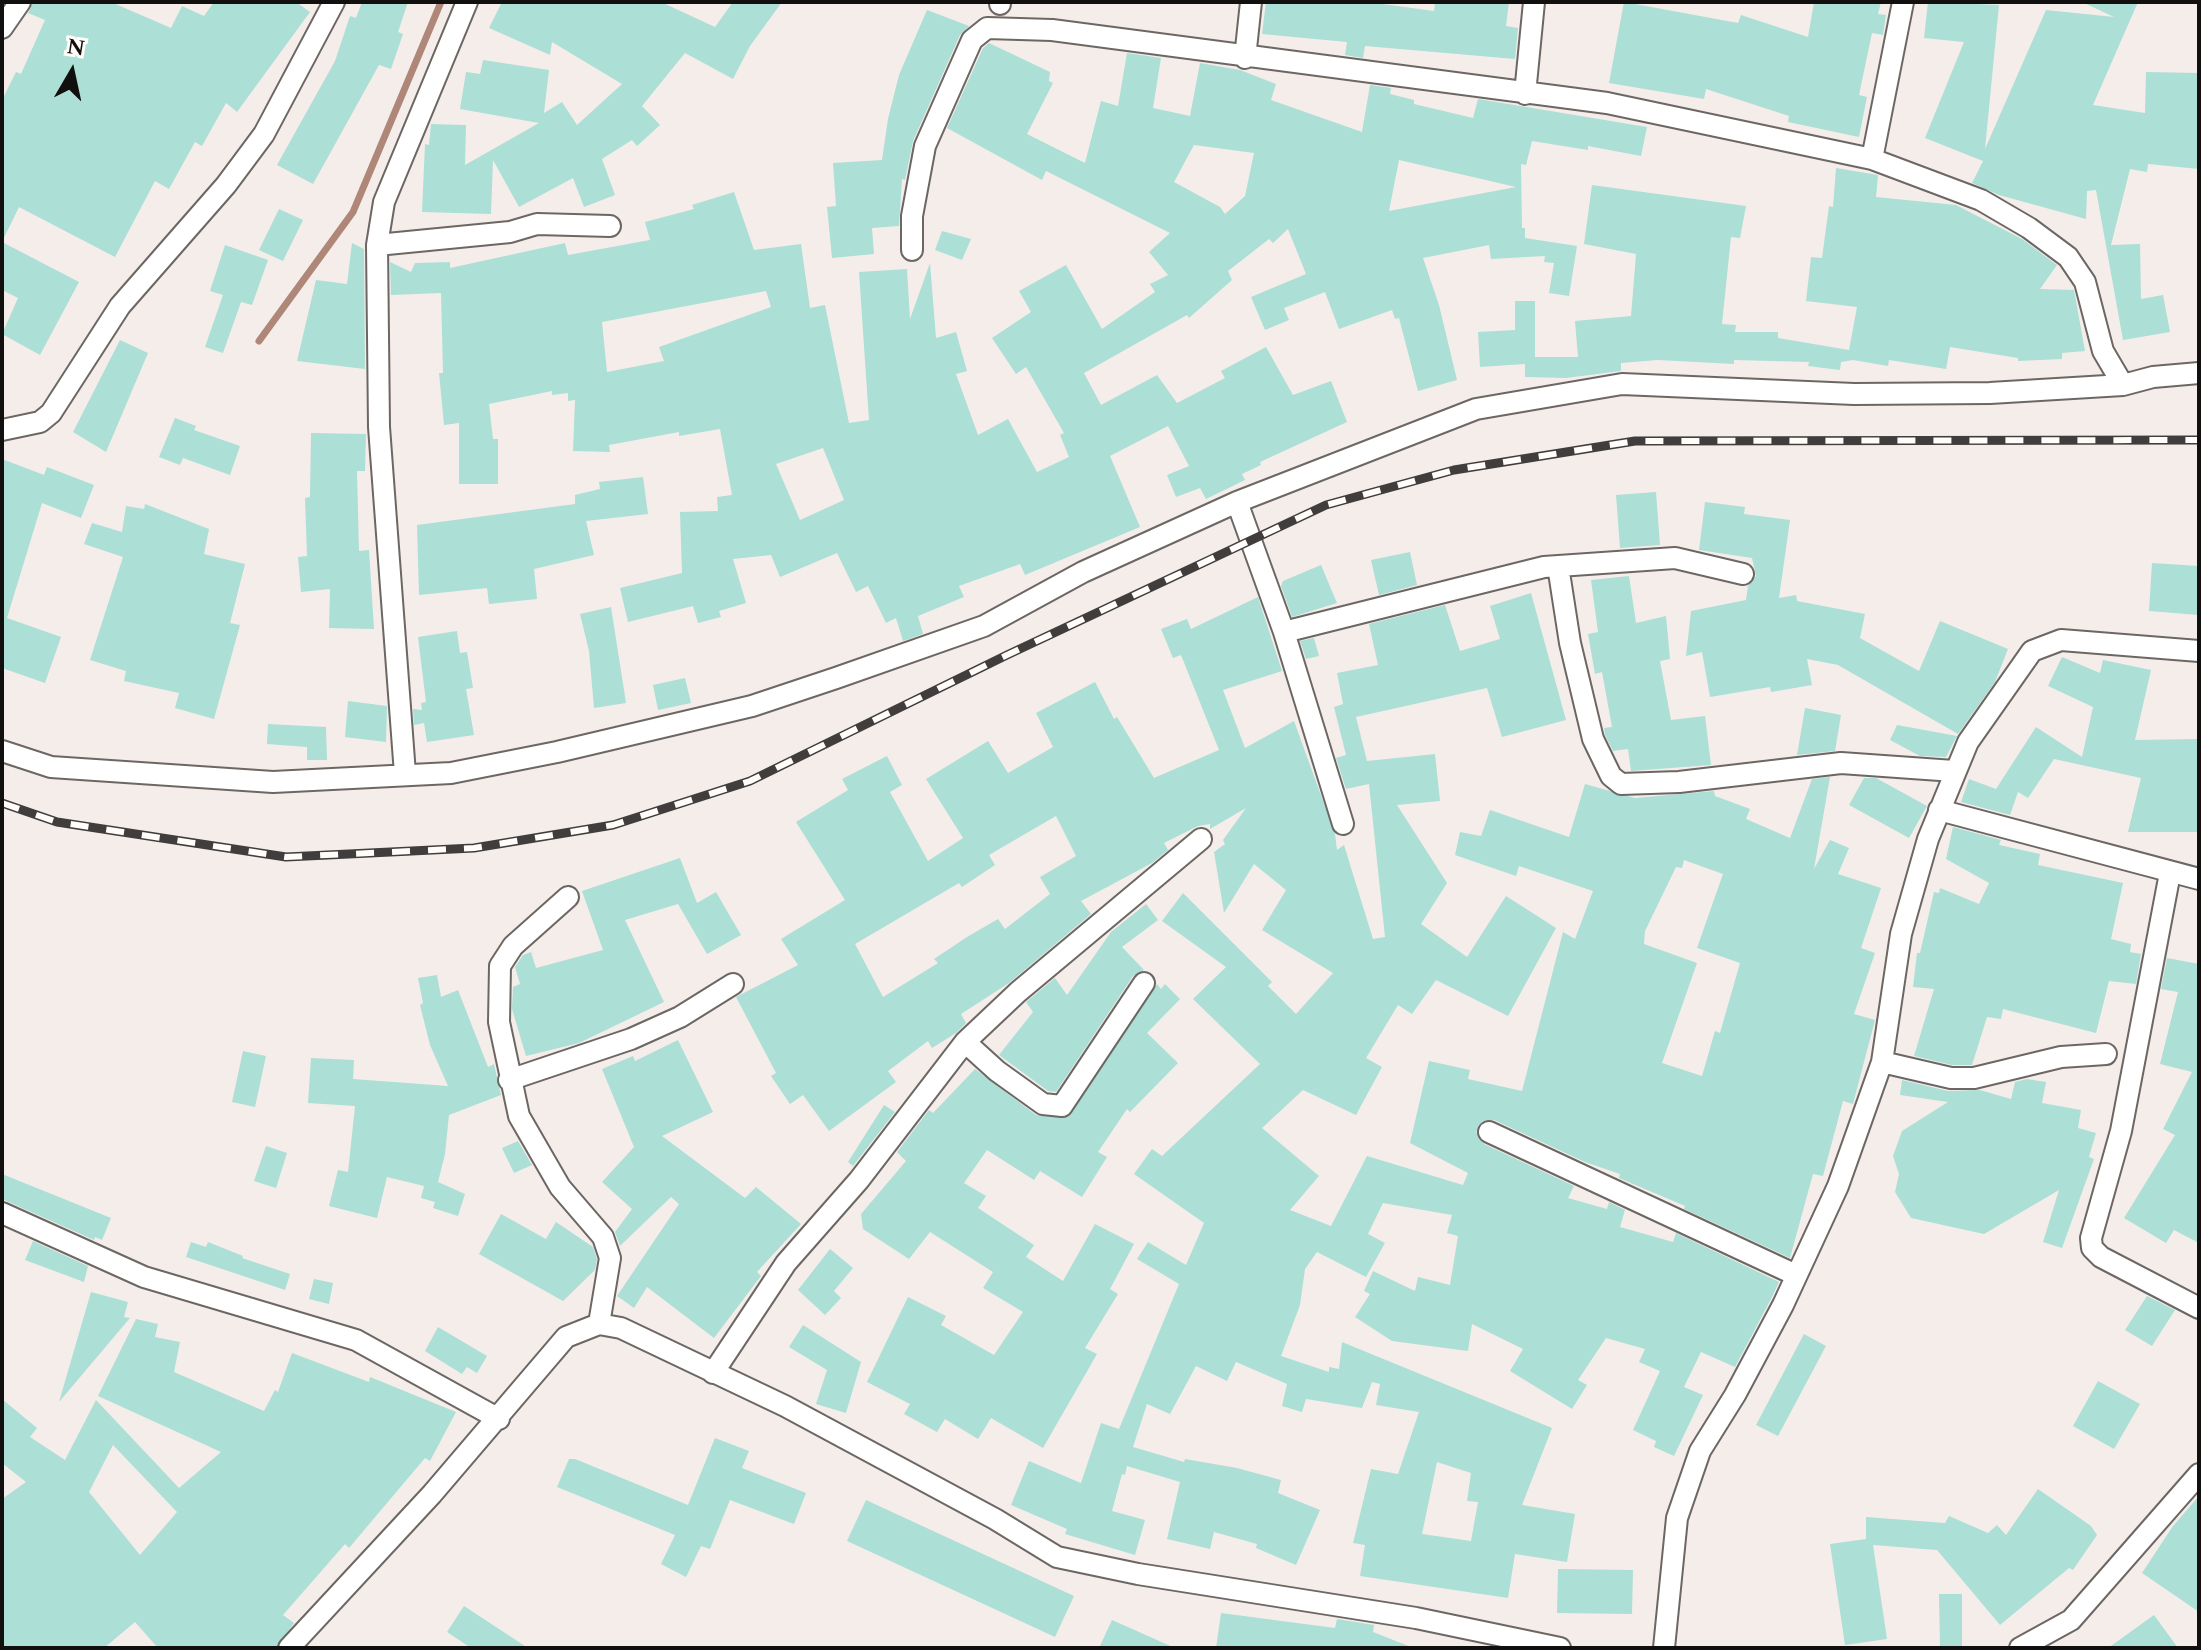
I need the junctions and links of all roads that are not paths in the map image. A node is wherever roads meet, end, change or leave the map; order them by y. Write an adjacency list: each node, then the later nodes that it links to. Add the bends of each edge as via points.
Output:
1 (20, 2): 7 (street)
2 (334, 2): 16 (street, via 264,134 120,306 51,413 40,422)
3 (467, 2): 12 (street, via 384,202)
4 (1251, 2): 8 (street)
5 (1534, 2): 9 (street)
6 (1903, 2): 10 (street)
7 (2, 28)
8 (1245, 58): 9 (street); 13 (street, via 1052,30 987,28 972,40 925,146 912,216)
9 (1525, 94): 10 (street, via 1607,103)
10 (1872, 159): 15 (street, via 1981,200 2068,257 2085,282 2103,351)
11 (610, 226): 12 (street, via 537,224 510,232)
12 (377, 245): 24 (street, via 379,427)
13 (912, 250)
14 (2199, 373): 15 (street)
15 (2123, 385): 17 (street, via 1854,394 1622,384 1476,409)
16 (2, 430)
17 (1237, 502): 20 (street); 24 (street, via 1083,572 984,626 766,702 557,752 451,773)
18 (1558, 566): 19 (street, via 1675,558); 20 (street); 23 (street, via 1593,739 1611,776 1621,784 1841,763)
19 (1743, 574)
20 (1284, 632): 26 (street)
21 (2199, 651): 23 (street, via 2061,640 2032,651)
22 (2, 751): 24 (street, via 51,767 273,782)
23 (1954, 771): 25 (street)
24 (405, 774)
25 (1939, 810): 28 (street); 35 (street, via 1901,934)
26 (1343, 824)
27 (1201, 839): 33 (street)
28 (2170, 873): 29 (street); 40 (street, via 2121,1131 2091,1238 2101,1257)
29 (2199, 879)
30 (568, 897): 36 (street, via 513,946 500,966 499,1022)
31 (1144, 983): 33 (street, via 1062,1106 1043,1104)
32 (733, 984): 36 (street, via 631,1039)
33 (965, 1042): 42 (street, via 859,1180 786,1263)
34 (2106, 1054): 35 (street, via 2061,1057 1974,1078)
35 (1882, 1062): 39 (street, via 1838,1186)
36 (509, 1080): 41 (street, via 519,1116 560,1187 603,1237 610,1258)
37 (1489, 1132): 39 (street)
38 (2, 1213): 43 (street, via 144,1277 356,1340)
39 (1796, 1275): 47 (street, via 1700,1451 1677,1518)
40 (2199, 1308)
41 (599, 1324): 42 (street, via 621,1328); 43 (street, via 566,1337)
42 (713, 1373): 46 (street, via 837,1434 1057,1557)
43 (499, 1419): 45 (street)
44 (2199, 1474): 48 (street, via 2071,1620)
45 (289, 1648)
46 (1560, 1648)
47 (1664, 1648)
48 (2020, 1648)

